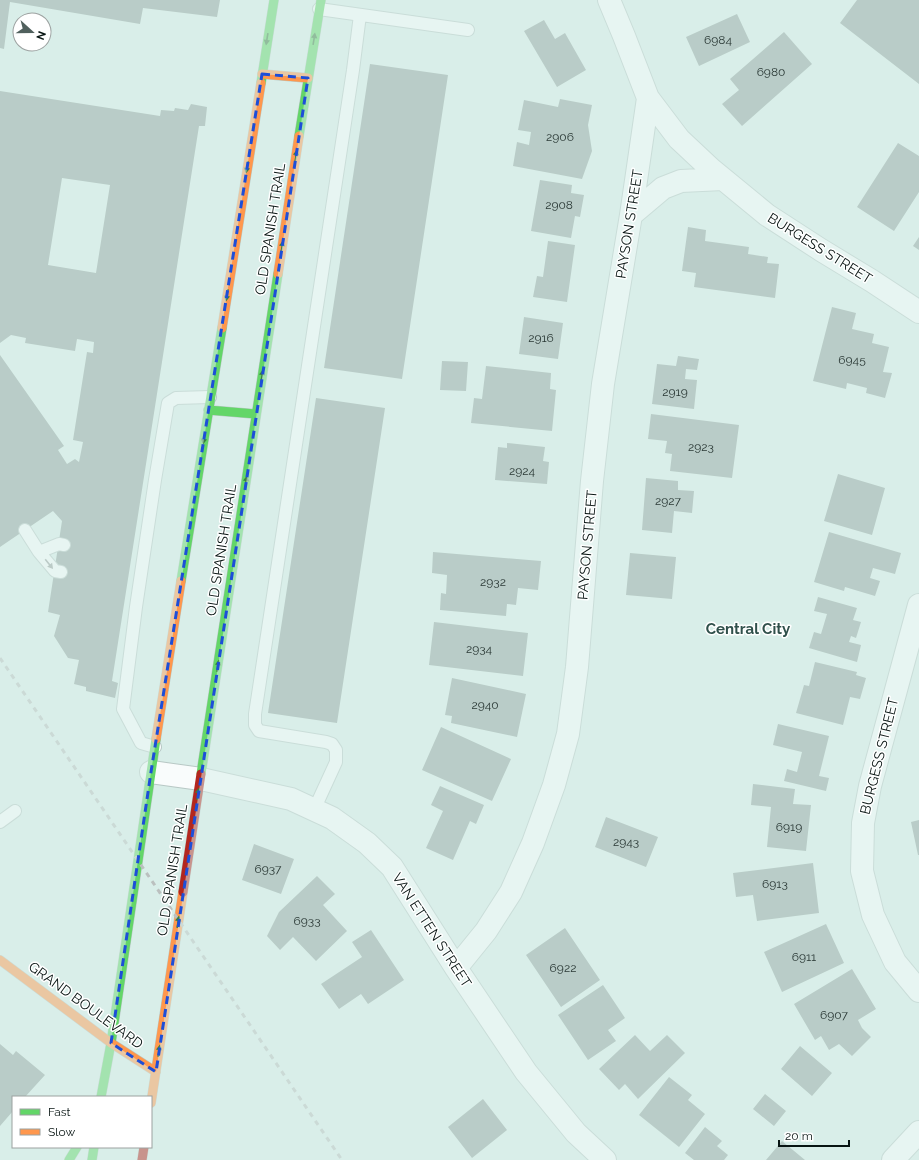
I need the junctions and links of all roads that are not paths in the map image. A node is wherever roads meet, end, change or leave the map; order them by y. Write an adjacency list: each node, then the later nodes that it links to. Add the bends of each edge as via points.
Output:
1 (274, 0): 6 (main road, one-way to 6)
2 (609, 0): 8 (street, BURGESS STREET)
3 (320, 5): 4 (lane); 7 (main road, OLD SPANISH TRAIL, one-way to 3)
4 (360, 15): 5 (lane); 23 (lane, via 255,714 255,725 259,732 326,742 332,744 336,750 336,762)
5 (468, 30)
6 (262, 74): 7 (main road); 12 (main road, one-way to 12)
7 (308, 78): 14 (main road, OLD SPANISH TRAIL, one-way to 7)
8 (648, 98): 9 (street, BURGESS STREET, via 680,140); 10 (street, PAYSON STREET)
9 (723, 179): 10 (street, via 675,183 663,188); 11 (street, BURGESS STREET, via 767,215)
10 (631, 215): 27 (street, PAYSON STREET, via 603,384 592,481 577,667 568,734 554,785 533,843 511,892 486,931)
11 (919, 312)
12 (210, 397): 13 (main road); 20 (lane, via 176,398 168,403 141,559 123,709 141,743)
13 (208, 410): 14 (main road); 20 (main road, one-way to 20)
14 (256, 414): 22 (main road, OLD SPANISH TRAIL, one-way to 14)
15 (25, 530): 17 (lane)
16 (64, 545): 17 (lane, via 59,544)
17 (39, 552): 18 (lane, one-way to 18, via 55,571)
18 (60, 572)
19 (919, 605): 28 (street, BURGESS STREET, via 870,786 863,823 862,871 873,915 895,962)
20 (155, 747): 21 (main road)
21 (151, 772): 22 (street, VAN ETTEN STREET); 29 (main road)
22 (201, 780): 23 (street, VAN ETTEN STREET, via 291,799); 30 (main road, OLD SPANISH TRAIL, one-way to 22)
23 (314, 810): 27 (street, VAN ETTEN STREET, via 332,818 367,843 392,867)
24 (15, 811): 25 (lane)
25 (0, 822)
26 (0, 960): 29 (main road, GRAND BOULEVARD)
27 (456, 968): 40 (street, VAN ETTEN STREET, via 526,1072 576,1133)
28 (919, 991)
29 (111, 1043): 30 (main road, GRAND BOULEVARD); 31 (main road)
30 (156, 1072): 32 (main road, OLD SPANISH TRAIL)
31 (101, 1096)
32 (152, 1098)
33 (919, 1132): 41 (street)
34 (76, 1148): 37 (main road)
35 (94, 1148): 38 (main road)
36 (144, 1148): 39 (main road)
37 (69, 1160)
38 (92, 1160)
39 (142, 1160)
40 (606, 1160)
41 (893, 1160)

